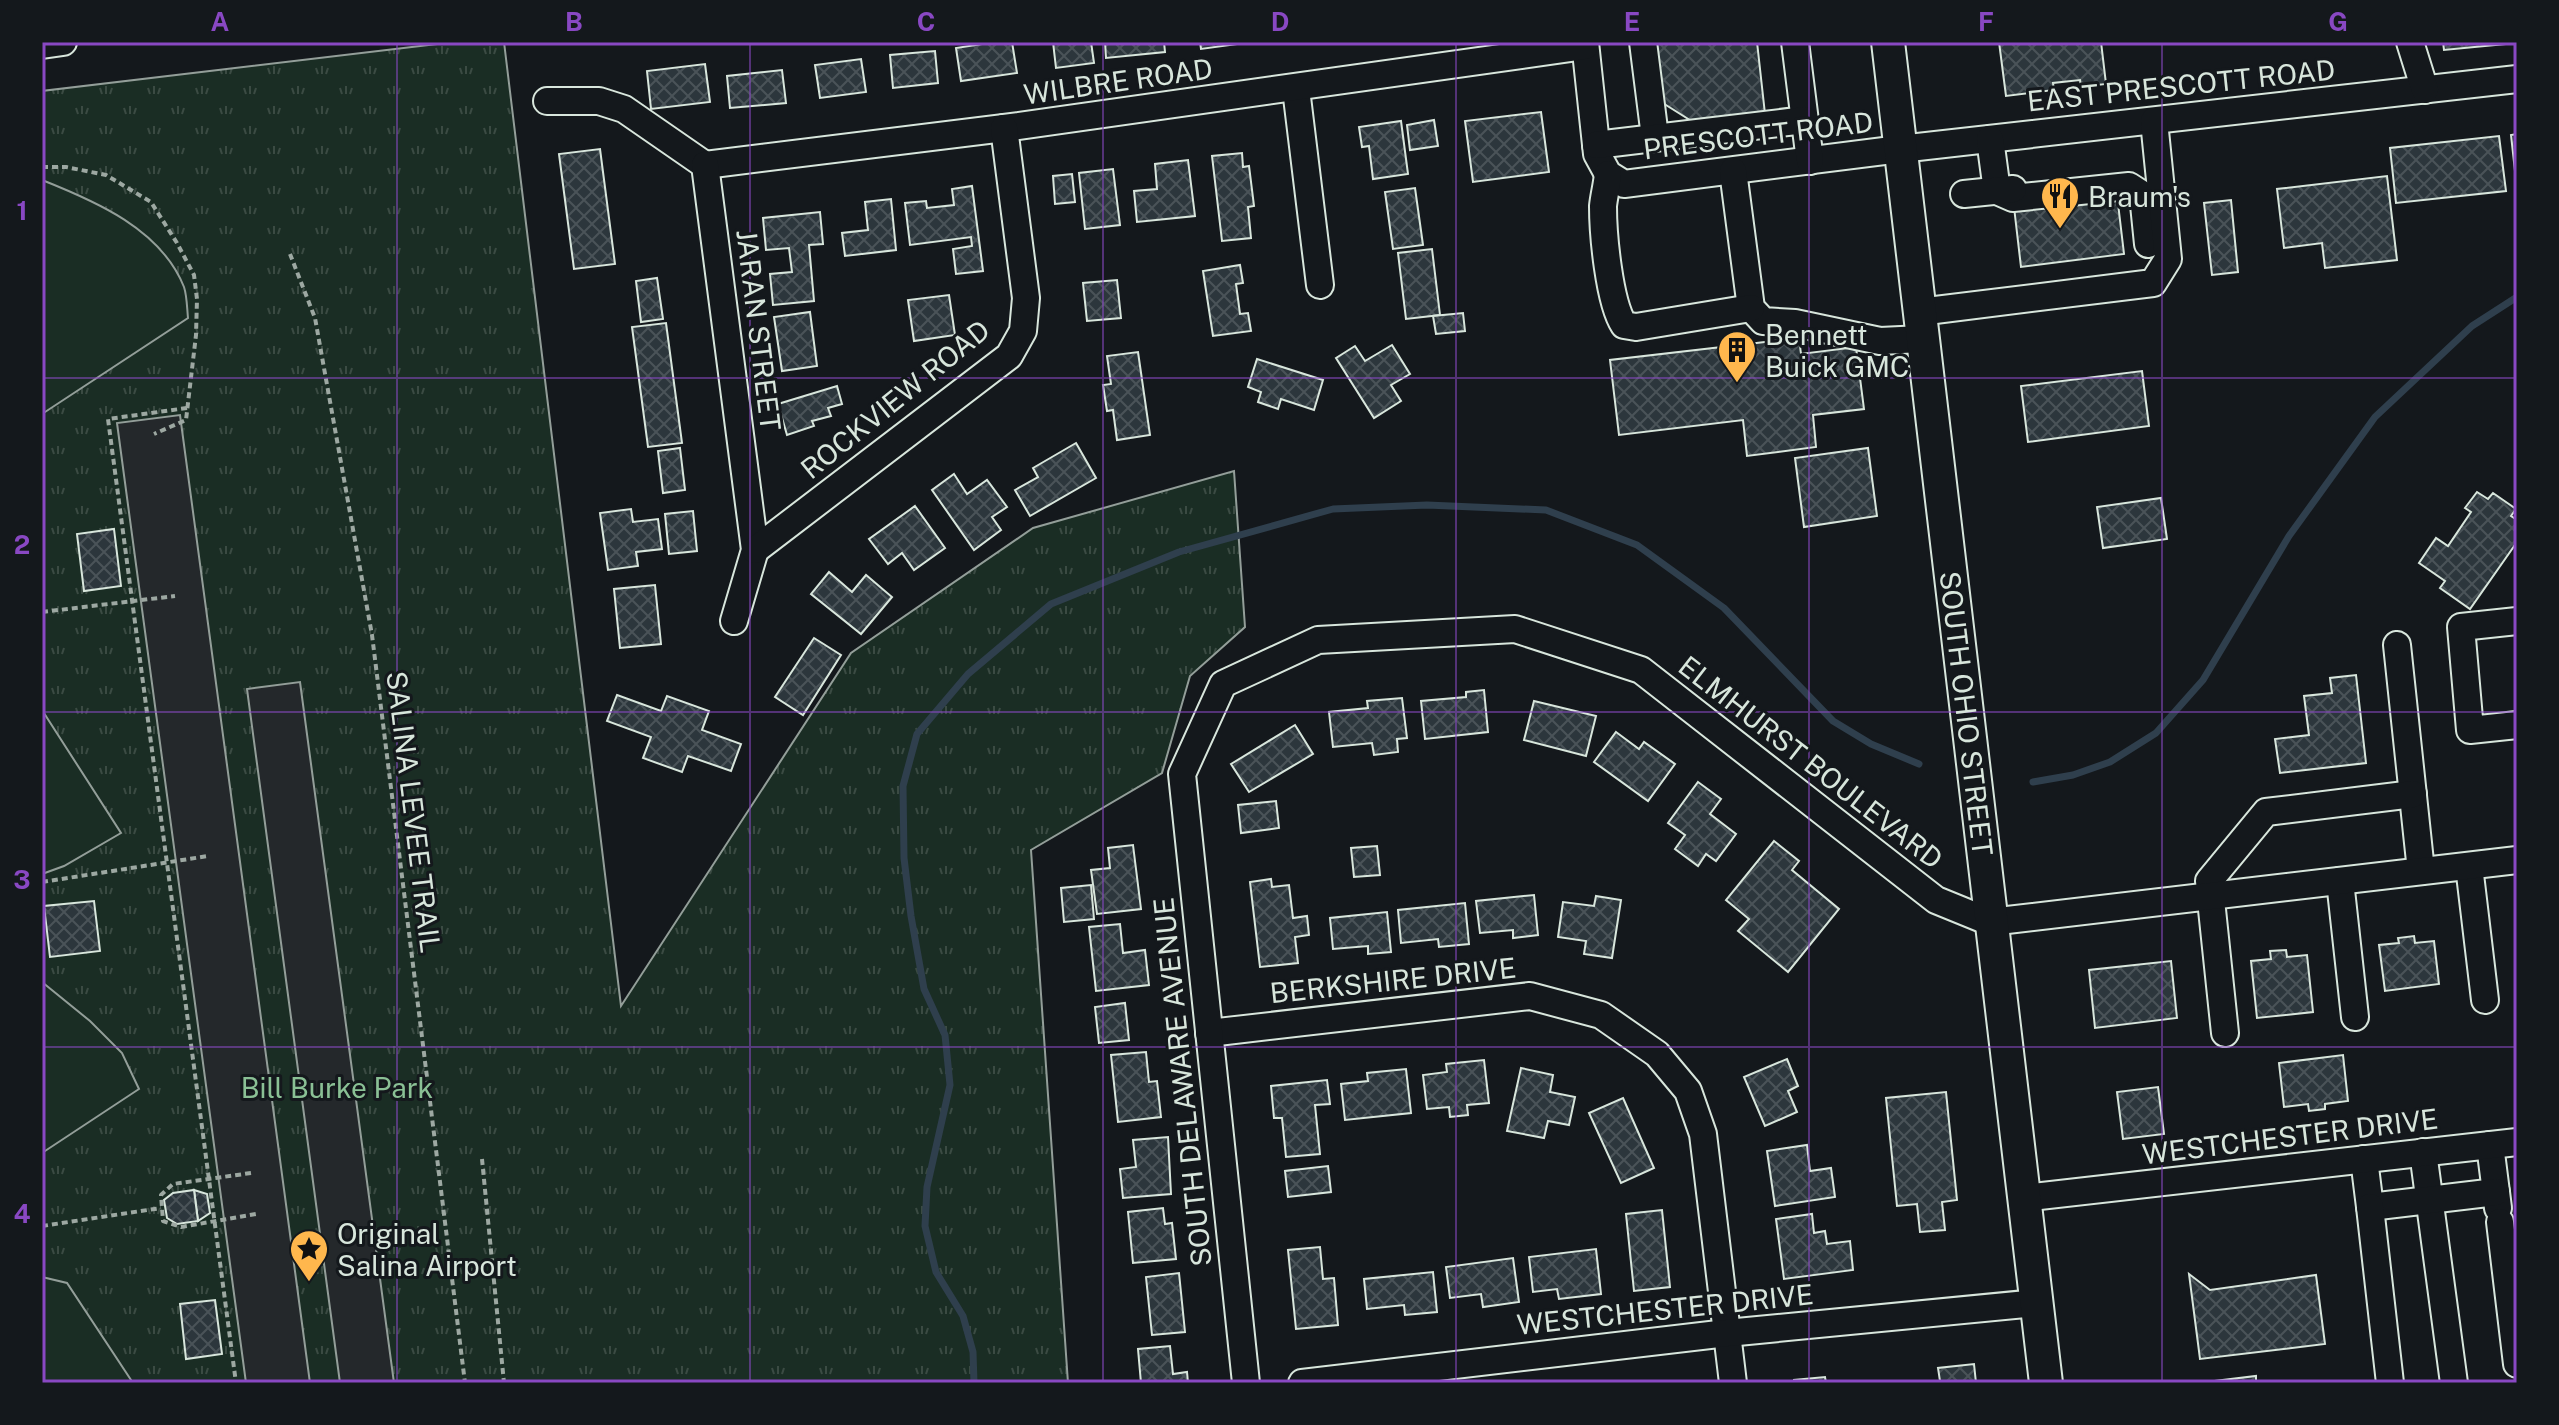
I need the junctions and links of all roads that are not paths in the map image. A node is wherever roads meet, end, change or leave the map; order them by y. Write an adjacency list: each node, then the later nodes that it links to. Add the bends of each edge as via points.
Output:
1 (63, 42): 7 (street)
2 (1643, 42): 15 (street)
3 (1795, 42): 12 (street)
4 (1888, 42): 18 (main road, SOUTH OHIO STREET)
5 (2410, 42): 10 (street)
6 (1585, 44): 9 (street, WILBRE ROAD); 17 (street)
7 (42, 45)
8 (2517, 79): 10 (street, EAST PRESCOTT ROAD)
9 (1296, 89): 14 (street, WILBRE ROAD); 27 (street)
10 (2425, 90): 13 (street, EAST PRESCOTT ROAD)
11 (547, 101): 20 (street, via 599,101 624,109)
12 (1805, 120): 15 (street); 19 (street)
13 (2154, 121): 16 (street, EAST PRESCOTT ROAD); 22 (street)
14 (1004, 128): 20 (street, WILBRE ROAD); 30 (street, ROCKVIEW ROAD, via 1026,298 1023,331 1009,356)
15 (1655, 137): 17 (street)
16 (1990, 139): 18 (street, EAST PRESCOTT ROAD); 24 (street)
17 (1596, 145): 23 (street)
18 (1900, 149): 19 (street, PRESCOTT ROAD); 29 (main road, SOUTH OHIO STREET)
19 (1810, 161): 21 (street, PRESCOTT ROAD)
20 (705, 165): 30 (street, JARAN STREET)
21 (1733, 171): 23 (street, PRESCOTT ROAD); 28 (street)
22 (2159, 171): 24 (street); 26 (street, via 2168,259)
23 (1616, 179): 28 (street, via 1603,204 1615,312 1624,325)
24 (1997, 191): 25 (street); 26 (street, via 2013,198 2129,186 2143,195)
25 (1964, 194)
26 (2153, 283): 29 (street)
27 (1320, 285)
28 (1751, 308): 29 (street, via 1763,321 1880,341)
29 (1921, 325): 42 (main road, SOUTH OHIO STREET)
30 (755, 550): 31 (street)
31 (734, 621)
32 (2517, 621): 34 (street, via 2461,627 2470,730)
33 (2397, 645): 36 (street)
34 (2517, 725)
35 (1182, 774): 42 (street, ELMHURST BOULEVARD, via 1223,684 1318,640 1515,629 1641,670 1936,900); 45 (street, SOUTH DELAWARE AVENUE)
36 (2413, 794): 39 (street); 41 (street, via 2266,812 2209,881)
37 (2517, 860): 38 (street, ELMHURST BOULEVARD)
38 (2469, 866): 39 (street, ELMHURST BOULEVARD); 43 (street)
39 (2421, 871): 40 (street, ELMHURST BOULEVARD)
40 (2340, 881): 41 (street, ELMHURST BOULEVARD); 44 (street)
41 (2210, 896): 42 (street, ELMHURST BOULEVARD); 46 (street)
42 (1990, 922): 52 (main road, SOUTH OHIO STREET)
43 (2485, 1000)
44 (2355, 1017)
45 (1209, 1033): 57 (street, BERKSHIRE DRIVE, via 1530,996 1601,1015 1657,1054 1688,1091 1703,1134); 59 (street, SOUTH DELAWARE AVENUE)
46 (2225, 1033)
47 (2517, 1142): 48 (street, WESTCHESTER DRIVE)
48 (2490, 1145): 49 (street, WESTCHESTER DRIVE); 51 (street)
49 (2423, 1152): 50 (street, WESTCHESTER DRIVE); 53 (street)
50 (2364, 1159): 52 (street, WESTCHESTER DRIVE); 54 (street)
51 (2496, 1192): 53 (street); 55 (street)
52 (2023, 1198): 56 (main road, SOUTH OHIO STREET)
53 (2430, 1200): 54 (street); 64 (street)
54 (2370, 1207): 63 (street)
55 (2508, 1221): 58 (street)
56 (2036, 1303): 57 (street, WESTCHESTER DRIVE); 62 (main road, SOUTH OHIO STREET)
57 (1727, 1333): 60 (street, WESTCHESTER DRIVE); 61 (street, BERKSHIRE DRIVE)
58 (2517, 1364)
59 (1246, 1383)
60 (1302, 1383)
61 (1733, 1383)
62 (2046, 1383)
63 (2390, 1383)
64 (2454, 1383)

